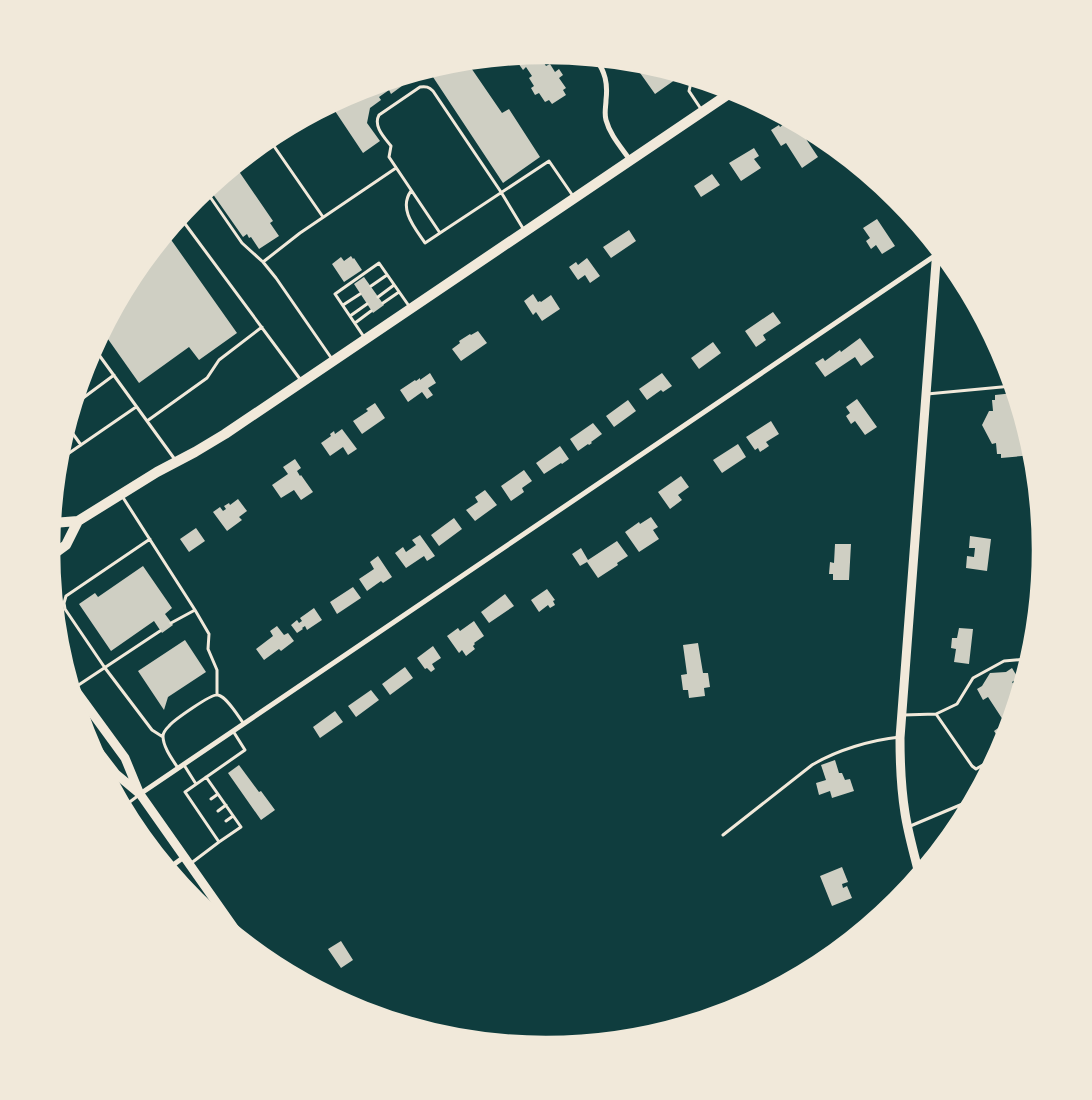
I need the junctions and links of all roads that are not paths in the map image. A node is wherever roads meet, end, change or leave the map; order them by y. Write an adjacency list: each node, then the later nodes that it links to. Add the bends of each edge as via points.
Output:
1 (601, 66): 6 (street, via 607,91 605,116 612,135)
2 (690, 85): 4 (lane, via 689,91)
3 (724, 97): 4 (main road)
4 (703, 112): 6 (main road)
5 (274, 146): 12 (lane)
6 (631, 160): 11 (main road)
7 (396, 168): 8 (lane); 9 (lane, via 389,158 391,146 379,130 377,118 426,86 433,91); 12 (lane)
8 (411, 190): 15 (lane); 15 (lane, via 406,202 410,220 426,243)
9 (501, 192): 11 (lane, via 549,161); 14 (lane); 15 (lane)
10 (210, 197): 18 (lane, via 242,243)
11 (574, 198): 14 (main road)
12 (323, 217): 18 (lane)
13 (185, 223): 32 (lane)
14 (525, 232): 28 (main road)
15 (440, 233)
16 (934, 254): 62 (street)
17 (937, 258): 39 (main road)
18 (263, 262): 35 (lane)
19 (387, 275): 20 (lane); 21 (lane); 27 (lane, via 379,263 334,294)
20 (394, 285): 22 (lane); 24 (lane)
21 (371, 286)
22 (399, 292): 25 (lane); 28 (lane)
23 (360, 294): 27 (lane)
24 (378, 297)
25 (383, 303)
26 (367, 304): 30 (lane)
27 (343, 305): 30 (lane)
28 (411, 309): 33 (main road)
29 (371, 311): 31 (lane)
30 (350, 316): 31 (lane)
31 (354, 322): 33 (lane)
32 (262, 327): 37 (lane); 42 (lane, via 219,360 207,378)
33 (366, 339): 35 (main road)
34 (100, 355): 36 (lane)
35 (333, 361): 37 (main road)
36 (114, 375): 40 (lane); 41 (lane)
37 (302, 382): 46 (main road, via 225,434)
38 (1005, 387): 39 (lane)
39 (926, 394): 61 (main road)
40 (83, 398)
41 (136, 406): 42 (lane); 44 (lane)
42 (147, 421): 46 (lane)
43 (73, 434): 44 (lane)
44 (81, 445): 45 (lane)
45 (68, 454)
46 (176, 462): 47 (main road)
47 (121, 494): 48 (main road); 50 (lane)
48 (78, 521): 49 (main road); 51 (main road, via 66,545)
49 (60, 522)
50 (150, 539): 52 (lane); 56 (lane, via 66,596 65,609)
51 (59, 550)
52 (195, 610): 53 (lane); 58 (lane, via 209,634 208,649 217,670)
53 (171, 623)
54 (160, 631): 56 (lane)
55 (1021, 660): 60 (lane, via 1004,661 973,678 957,704)
56 (105, 668): 57 (lane); 64 (lane, via 152,730)
57 (77, 683)
58 (217, 695): 62 (lane, via 226,700); 64 (lane, via 209,697 168,726)
59 (83, 701): 72 (main road, via 125,758)
60 (936, 714): 61 (lane); 68 (lane, via 972,766 976,769)
61 (902, 715): 65 (main road)
62 (244, 724): 63 (street)
63 (233, 731): 67 (street); 70 (lane, via 245,750)
64 (163, 737): 69 (lane)
65 (900, 737): 85 (main road, via 904,812); 88 (lane, via 882,739 827,756)
66 (108, 763): 72 (main road)
67 (184, 765): 69 (street); 71 (lane)
68 (984, 765)
69 (178, 768): 72 (street)
70 (206, 777): 71 (lane); 73 (lane)
71 (196, 784): 79 (lane, via 185,792)
72 (140, 794): 75 (lane); 90 (main road)
73 (218, 794): 74 (lane); 78 (lane)
74 (211, 799)
75 (129, 802)
76 (961, 804): 85 (lane)
77 (201, 806): 79 (lane)
78 (226, 806): 80 (lane); 81 (lane)
79 (197, 809): 83 (lane)
80 (218, 811)
81 (233, 816): 84 (lane); 89 (lane, via 241,828)
82 (208, 818): 83 (lane)
83 (204, 820): 87 (lane)
84 (226, 821)
85 (908, 827): 91 (main road)
86 (216, 828): 87 (lane)
87 (212, 831): 89 (lane)
88 (723, 835)
89 (220, 842): 90 (lane)
90 (187, 861): 92 (street); 93 (main road)
91 (917, 865)
92 (175, 866)
93 (227, 918)

